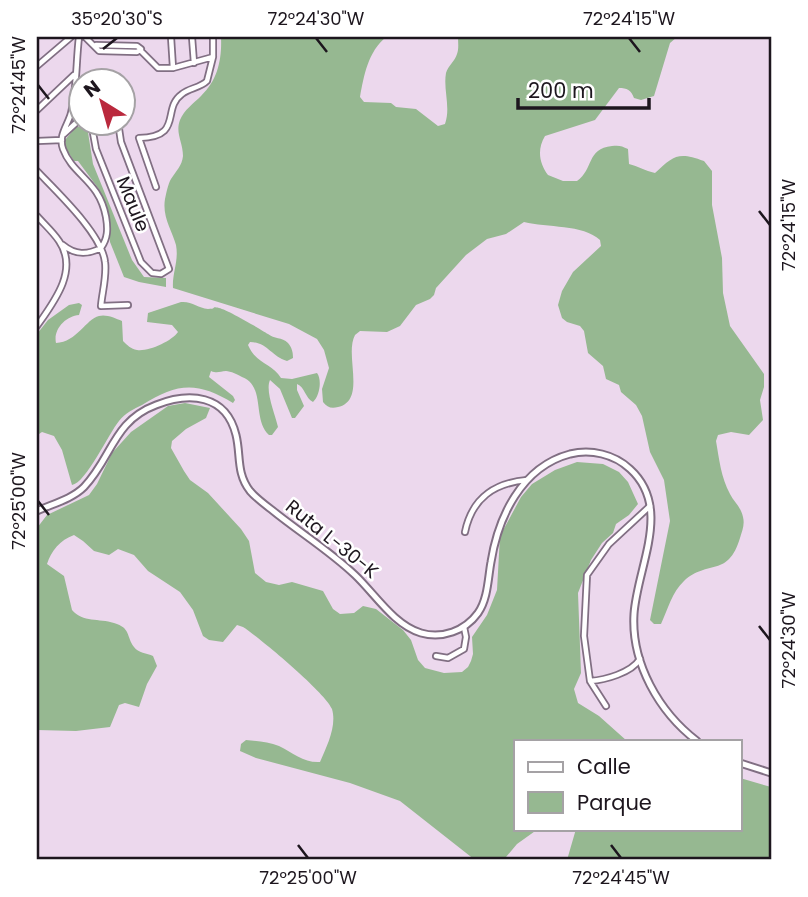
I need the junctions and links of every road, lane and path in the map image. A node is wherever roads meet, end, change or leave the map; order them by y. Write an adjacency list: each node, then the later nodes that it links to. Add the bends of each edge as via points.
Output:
1 (71, 37): 9 (street)
2 (79, 37): 10 (street)
3 (85, 37): 11 (street, via 96,45 137,46 158,68)
4 (171, 37): 11 (street)
5 (192, 37): 8 (street)
6 (213, 37): 7 (street)
7 (213, 57): 8 (street); 21 (street, via 207,81 180,95 164,131 139,138)
8 (194, 63): 11 (street)
9 (37, 66)
10 (76, 66)
11 (173, 68)
12 (66, 83): 13 (street)
13 (37, 110)
14 (66, 123): 18 (street)
15 (66, 135): 18 (street)
16 (94, 136): 17 (street, Maule, via 141,262 152,273 161,274 169,269)
17 (120, 136)
18 (63, 138): 19 (street); 24 (street, via 64,152 102,201 108,233)
19 (37, 141)
20 (37, 171): 24 (street, via 69,204)
21 (156, 187)
22 (37, 216): 23 (street)
23 (60, 243): 24 (street, via 78,253); 26 (street, via 66,274)
24 (101, 248): 25 (street, via 105,263 100,306)
25 (128, 305)
26 (37, 326)
27 (528, 480): 28 (main road, via 565,456 602,454 634,472); 30 (street, via 508,482 488,492 474,506); 31 (main road, via 502,517 484,602)
28 (651, 505): 33 (main road, via 652,525 634,616); 34 (street, via 609,544 587,575 584,636)
29 (37, 511): 31 (main road, Ruta L-30-K, via 83,488 117,434 138,414 178,398 202,398 229,418 240,472 259,500 339,561 410,628 437,635)
30 (465, 532)
31 (464, 626): 32 (street, via 464,649 448,658)
32 (436, 656)
33 (640, 659): 34 (street, via 612,676); 36 (main road, via 660,702)
34 (590, 681): 35 (street)
35 (606, 706)
36 (696, 740)
37 (742, 764): 38 (main road)
38 (771, 774)

